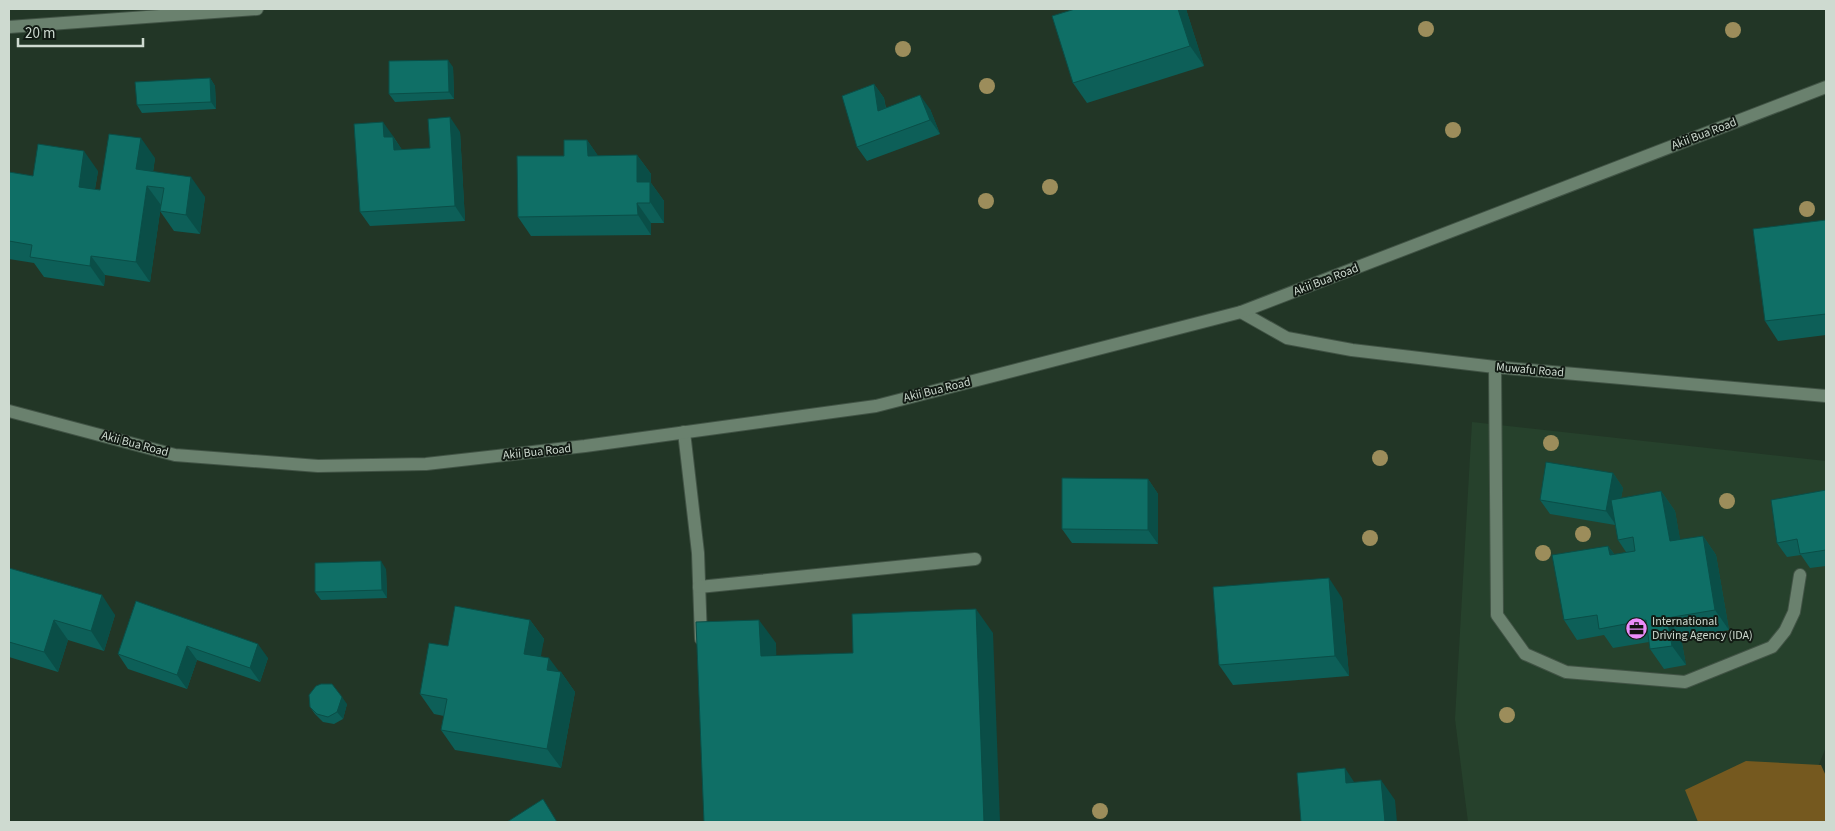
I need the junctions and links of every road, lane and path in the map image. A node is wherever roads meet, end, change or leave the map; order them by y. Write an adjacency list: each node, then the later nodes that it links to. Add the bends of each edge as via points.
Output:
1 (258, 9): 2 (street)
2 (9, 27)
3 (1826, 87): 4 (street, Akii Bua Road)
4 (1241, 312): 5 (street, Muwafu Road, via 1287,338 1352,350); 8 (street, Akii Bua Road, via 876,406)
5 (1495, 367): 6 (street, Muwafu Road); 10 (street, via 1497,615 1525,654 1566,672 1685,682 1772,647 1794,612)
6 (1826, 396)
7 (9, 411): 8 (street, Akii Bua Road, via 175,455 318,466 426,464)
8 (684, 432): 11 (street)
9 (975, 559): 11 (street)
10 (1800, 575)
11 (699, 587): 12 (street)
12 (702, 656)

